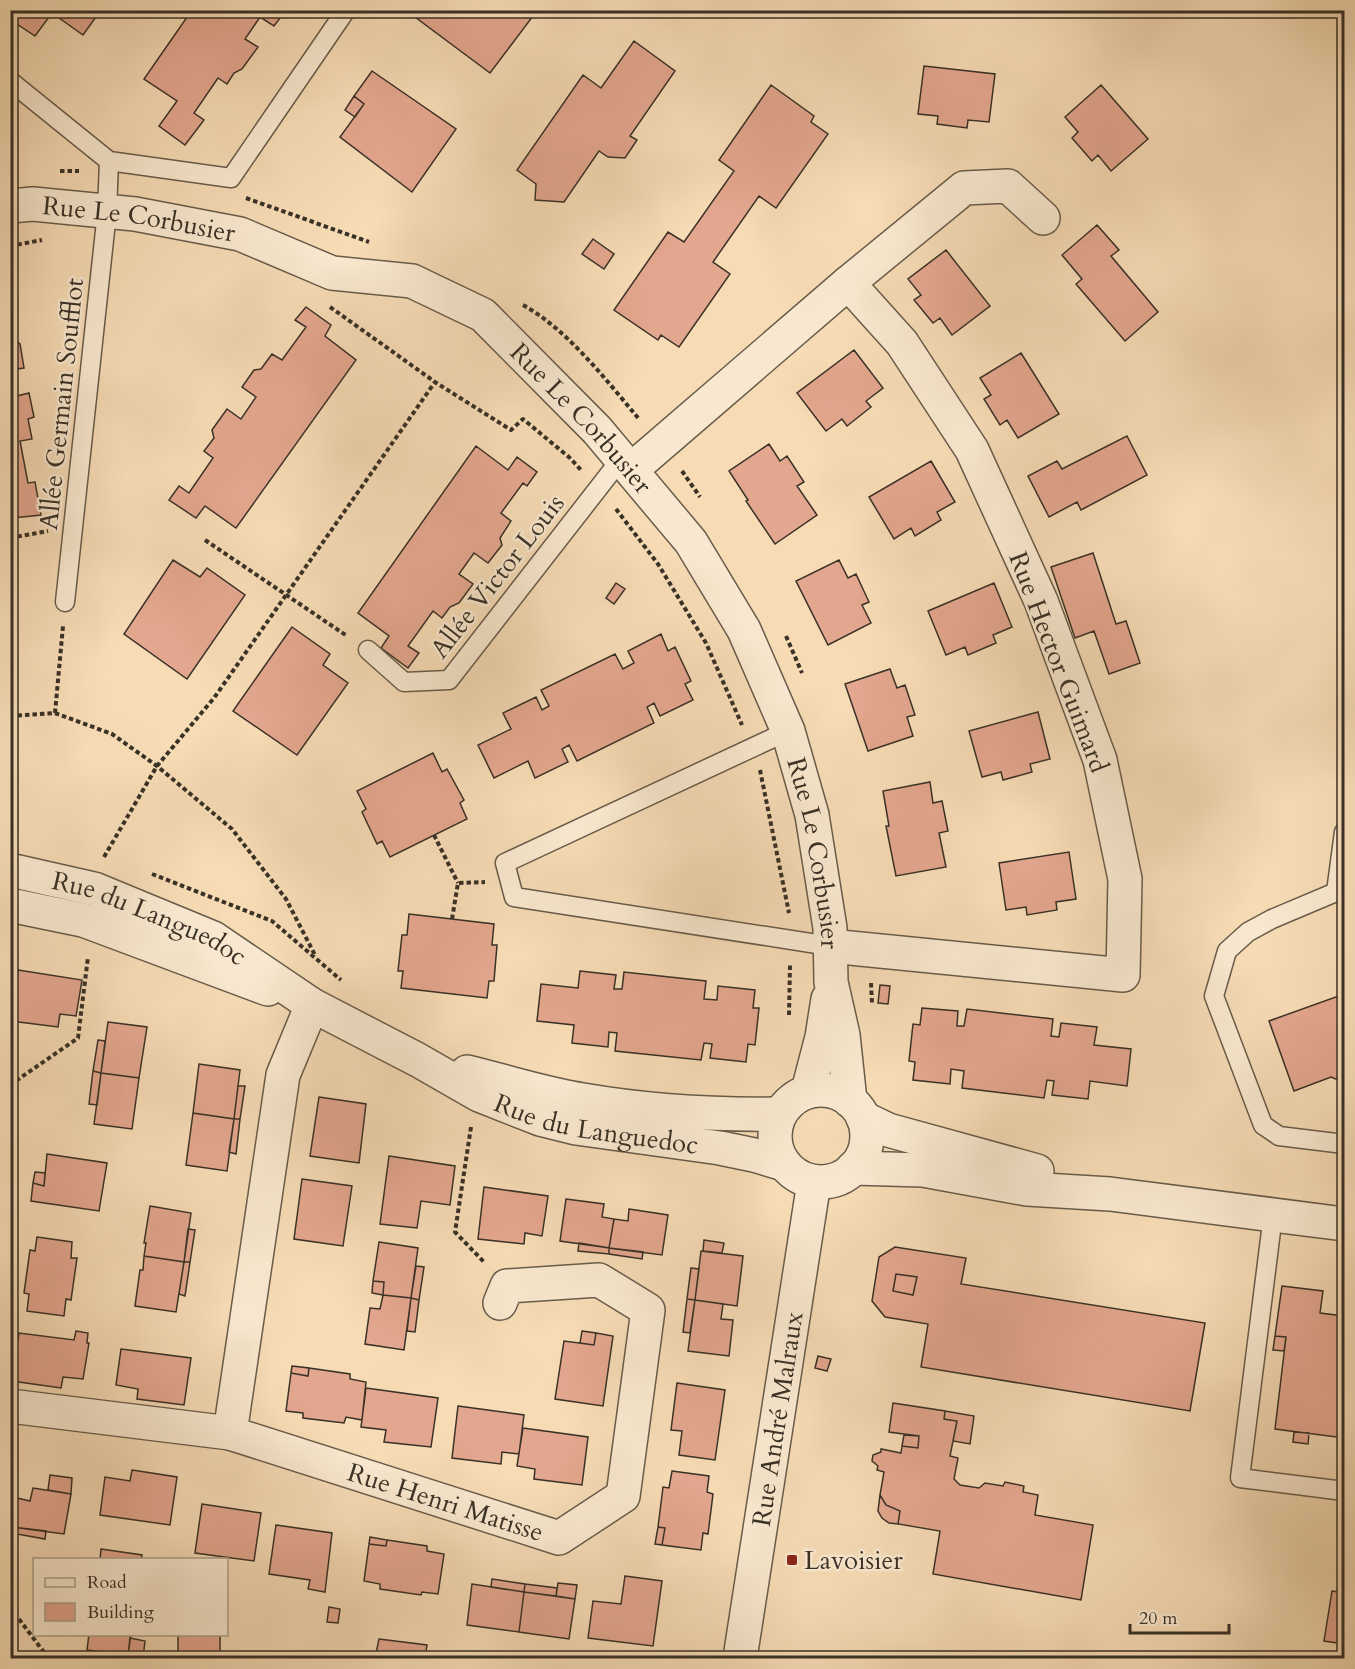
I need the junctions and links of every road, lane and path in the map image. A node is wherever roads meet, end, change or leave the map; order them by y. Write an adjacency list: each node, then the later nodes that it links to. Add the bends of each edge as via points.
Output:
1 (346, 10): 3 (lane, via 231,178)
2 (10, 81): 3 (lane)
3 (109, 161): 5 (lane, Allée Germain Soufflot)
4 (10, 206): 5 (street, Rue Le Corbusier, via 33,204)
5 (107, 212): 9 (street, Rue Le Corbusier, via 240,234 332,273 412,281 483,315); 10 (lane, Allée Germain Soufflot)
6 (1043, 218): 7 (street, via 1008,186 964,188)
7 (848, 283): 9 (street); 32 (street, Rue Hector Guimard, via 903,343 972,450 1041,600 1100,760 1125,879 1123,975)
8 (435, 382): 13 (path)
9 (626, 464): 15 (lane, Allée Victor Louis, via 449,680 404,682); 18 (street, Rue Le Corbusier, via 697,551 744,630)
10 (73, 526): 11 (path); 14 (lane, Allée Germain Soufflot)
11 (10, 538)
12 (205, 540): 13 (path)
13 (285, 594): 15 (path); 19 (path, via 214,698)
14 (65, 602): 16 (path)
15 (368, 650)
16 (55, 713): 17 (path); 19 (path, via 112,734)
17 (10, 716)
18 (788, 730): 26 (lane, via 505,863); 32 (street, Rue Le Corbusier, via 812,815 831,928)
19 (157, 766): 22 (path); 33 (path, via 232,829 286,899)
20 (1344, 831): 43 (lane, via 1336,892 1248,932 1227,951 1214,996 1263,1125 1279,1137)
21 (434, 835): 27 (path)
22 (104, 855): 23 (path); 28 (path)
23 (115, 859)
24 (10, 870): 28 (street, Rue du Languedoc)
25 (146, 871): 33 (path, via 272,921)
26 (510, 881): 27 (path); 32 (lane, via 514,897)
27 (458, 883): 30 (path)
28 (94, 889): 36 (street, Rue du Languedoc, via 213,938)
29 (10, 905): 31 (street, Rue du Languedoc)
30 (452, 919)
31 (83, 920): 36 (street, Rue du Languedoc); 38 (path, via 90,946 78,1038)
32 (830, 946): 34 (street, Rue Le Corbusier)
33 (317, 959): 35 (path)
34 (831, 982): 39 (street, Rue Le Corbusier); 40 (street, Rue Le Corbusier)
35 (348, 987)
36 (312, 1005): 37 (street, Rue du Languedoc); 52 (street, via 283,1075)
37 (418, 1060): 41 (street, Rue du Languedoc, via 581,1100 642,1108); 44 (street, Rue du Languedoc, via 479,1095 540,1119 576,1128 720,1148)
38 (10, 1085)
39 (808, 1091): 40 (street, via 838,1093); 41 (street, via 787,1104)
40 (856, 1109): 45 (street, via 867,1131 866,1145); 47 (street, via 888,1130)
41 (780, 1114): 44 (street, via 775,1140)
42 (471, 1124): 50 (path, via 455,1232)
43 (1344, 1144)
44 (784, 1164): 46 (street)
45 (853, 1168): 46 (street, via 842,1177); 47 (street, via 923,1170 1027,1189)
46 (814, 1182): 56 (street, Rue André Malraux)
47 (1110, 1194): 48 (street)
48 (1274, 1215): 49 (street); 53 (lane, via 1240,1478)
49 (1344, 1224)
50 (504, 1295): 52 (street, Rue Henri Matisse, via 599,1280 648,1310 623,1496 559,1538)
51 (10, 1406): 52 (street, Rue Henri Matisse)
52 (230, 1433)
53 (1344, 1491)
54 (10, 1607): 55 (path, via 46,1655)
55 (71, 1659)
56 (740, 1659)

